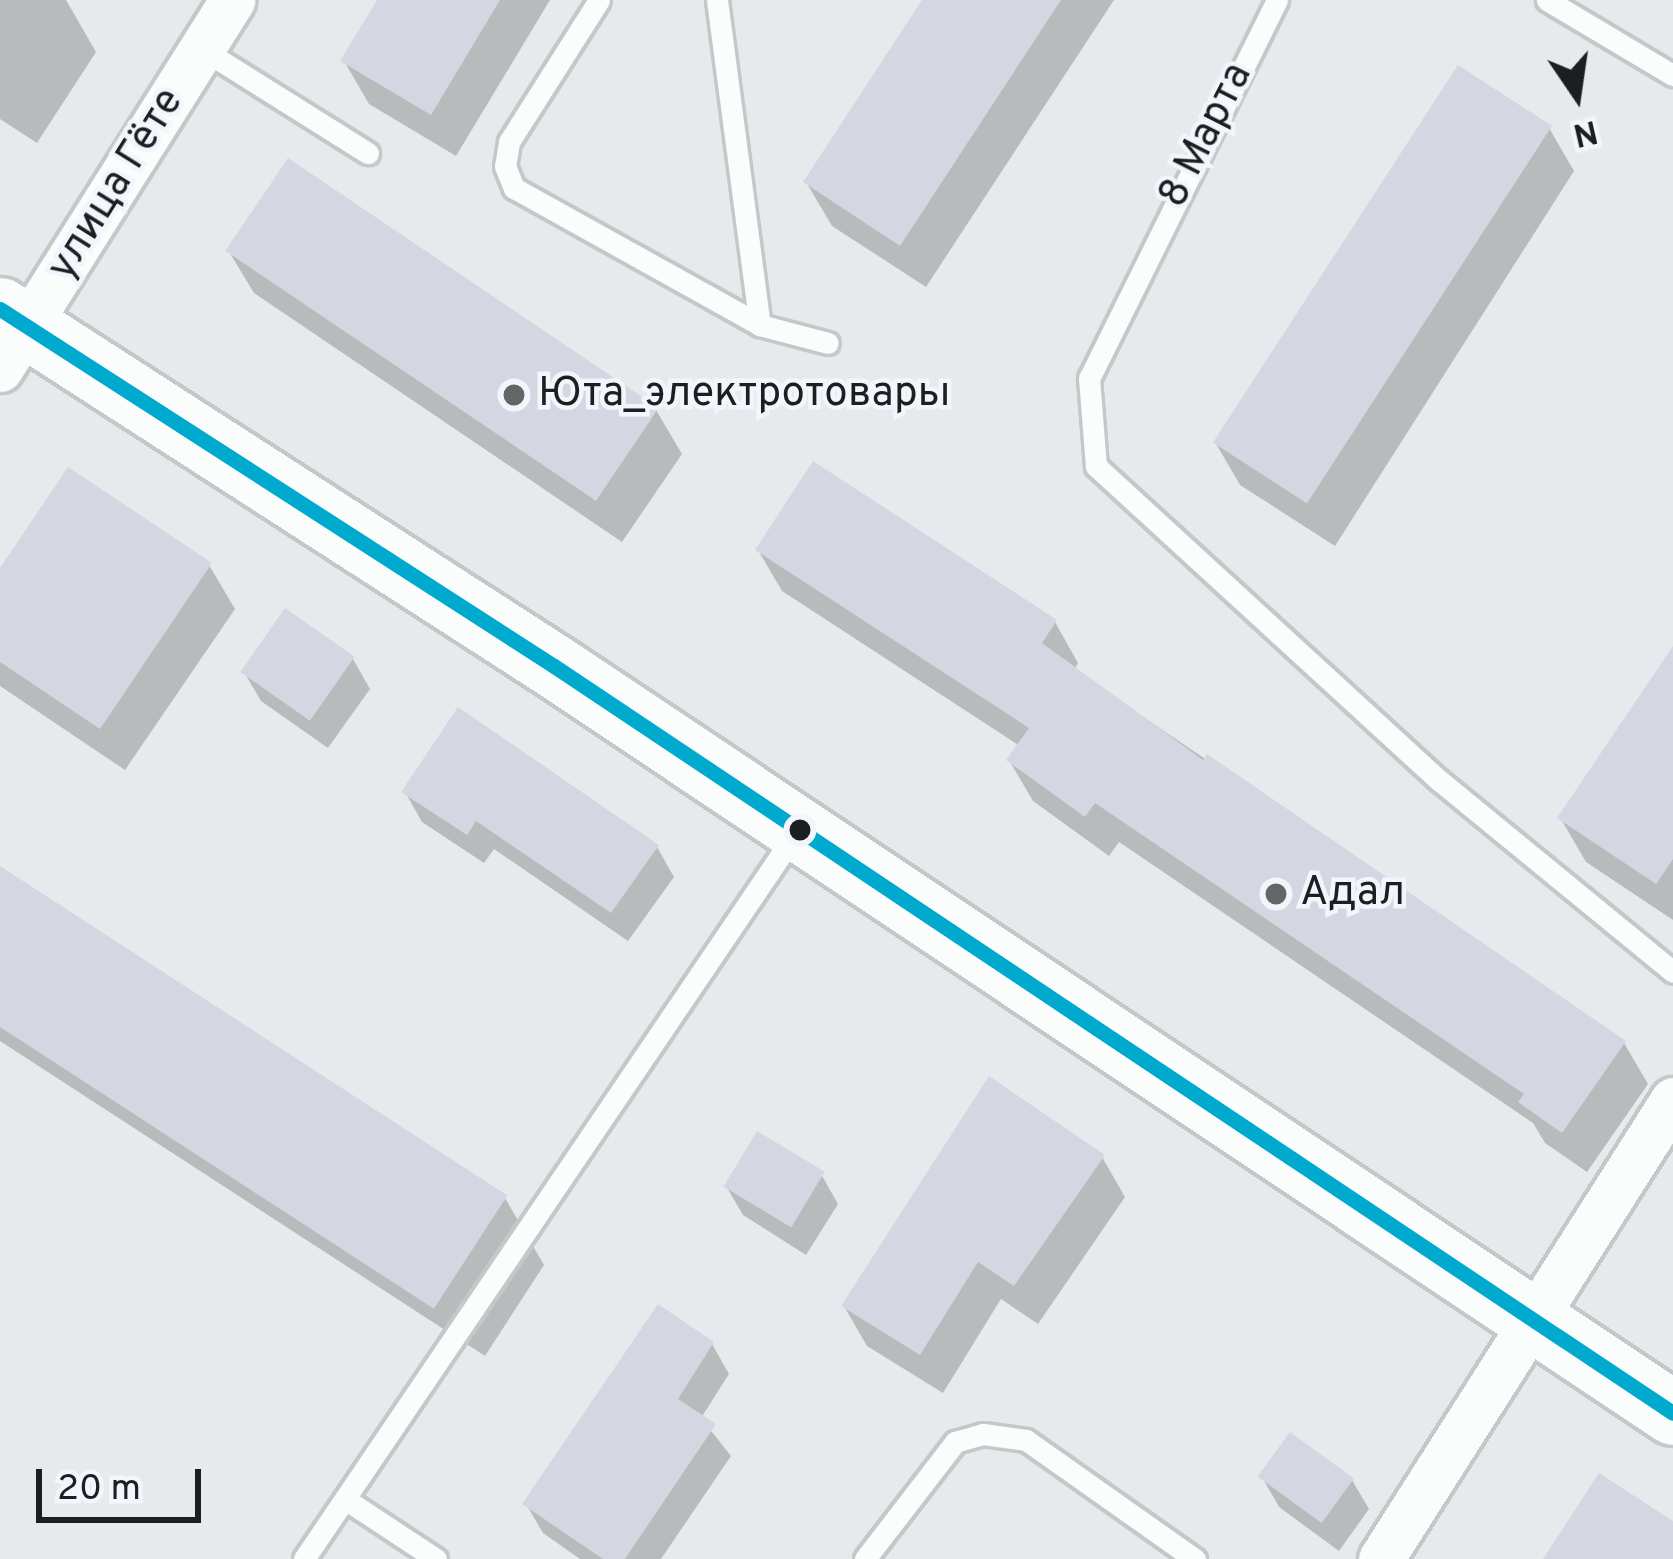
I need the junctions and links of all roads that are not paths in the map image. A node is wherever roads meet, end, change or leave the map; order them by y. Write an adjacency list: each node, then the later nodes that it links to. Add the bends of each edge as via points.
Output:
1 (232, 0): 6 (street, улица Гёте)
2 (598, 0): 9 (lane, via 509,142 505,166 514,188)
3 (717, 0): 9 (lane)
4 (1277, 0): 13 (lane, 8 Марта, via 1089,379 1096,466 1440,782)
5 (1547, 0): 7 (lane)
6 (202, 50): 8 (lane); 10 (street, улица Гёте)
7 (1673, 75)
8 (368, 153)
9 (760, 325): 11 (lane)
10 (9, 335): 12 (main road)
11 (828, 343)
12 (797, 832): 15 (main road); 17 (lane)
13 (1673, 972)
14 (1673, 1100): 15 (street)
15 (1531, 1322): 16 (main road); 22 (street)
16 (1673, 1413)
17 (345, 1499): 18 (lane); 19 (lane)
18 (304, 1559)
19 (436, 1559)
20 (865, 1559): 21 (lane, via 955,1442 983,1434 1026,1440)
21 (1195, 1559)
22 (1381, 1559)

